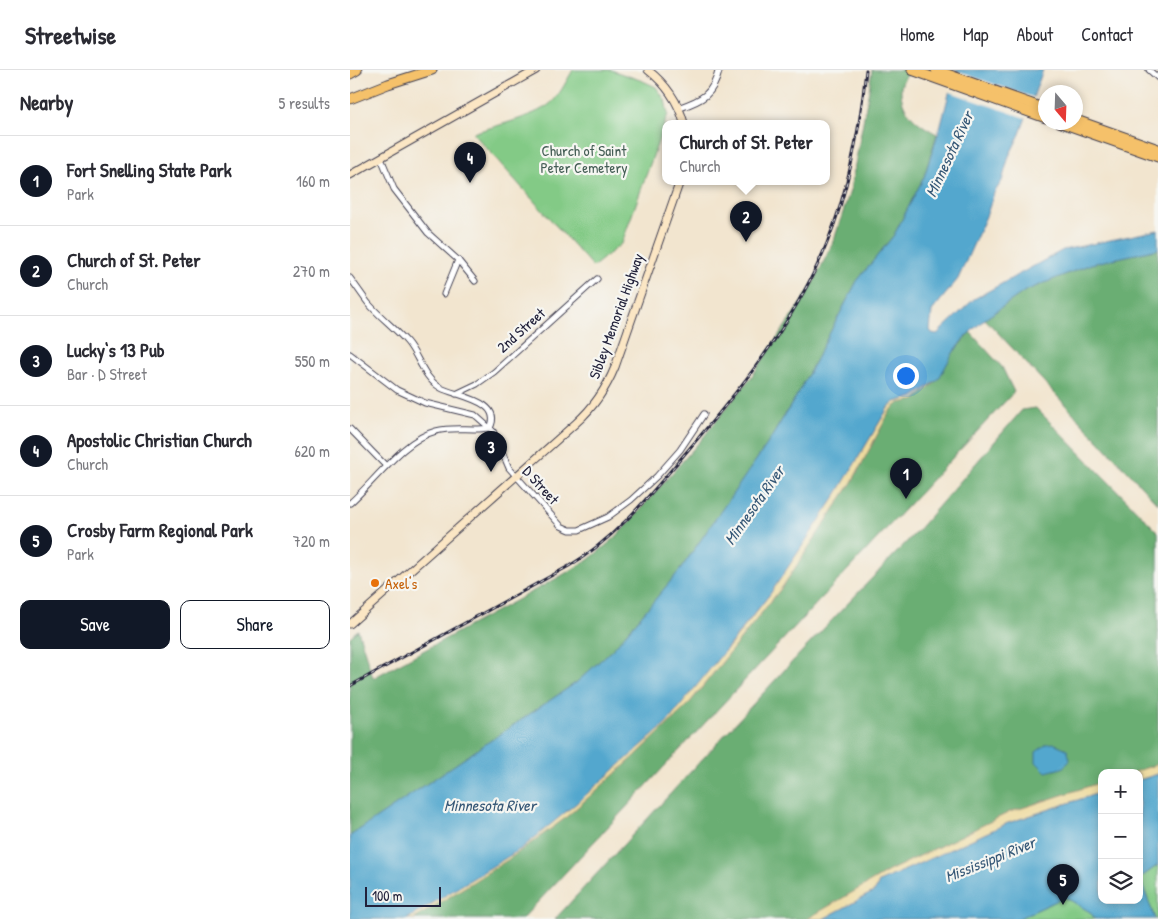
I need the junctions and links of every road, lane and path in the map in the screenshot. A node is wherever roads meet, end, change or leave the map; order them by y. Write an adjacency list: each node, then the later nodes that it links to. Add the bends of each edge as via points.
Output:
1 (357, 70): 9 (highway)
2 (432, 70): 11 (highway)
3 (536, 70): 20 (main road)
4 (648, 70): 13 (main road, via 670,92)
5 (719, 70): 13 (street, via 709,93)
6 (912, 70): 14 (highway)
7 (936, 70): 12 (highway)
8 (1149, 70): 10 (street)
9 (350, 74)
10 (1158, 78)
11 (350, 100)
12 (1038, 106)
13 (679, 108): 15 (main road)
14 (1038, 115)
15 (683, 120)
16 (1083, 122): 18 (highway)
17 (1082, 130): 19 (highway)
18 (1158, 149)
19 (1158, 157)
20 (381, 158): 21 (main road); 23 (street, via 394,189 428,233)
21 (351, 175)
22 (679, 185): 34 (main road, Sibley Memorial Highway, via 605,388 586,413)
23 (458, 260): 26 (street); 27 (street)
24 (350, 278): 29 (street, D Street, via 407,342 428,378 440,388)
25 (597, 279): 29 (street, 2nd Street, via 494,372)
26 (475, 281)
27 (444, 294)
28 (350, 354): 31 (street, via 397,390 425,403 475,415)
29 (456, 394): 31 (street, D Street, via 483,404 492,415)
30 (704, 414): 34 (street, D Street, via 680,450 657,476 608,517 579,530 562,526)
31 (490, 428): 33 (street, via 451,428 433,432 415,441); 34 (street, D Street)
32 (350, 429): 33 (street)
33 (386, 466): 35 (street)
34 (516, 476): 36 (main road, Sibley Memorial Highway)
35 (350, 503)
36 (350, 624)

